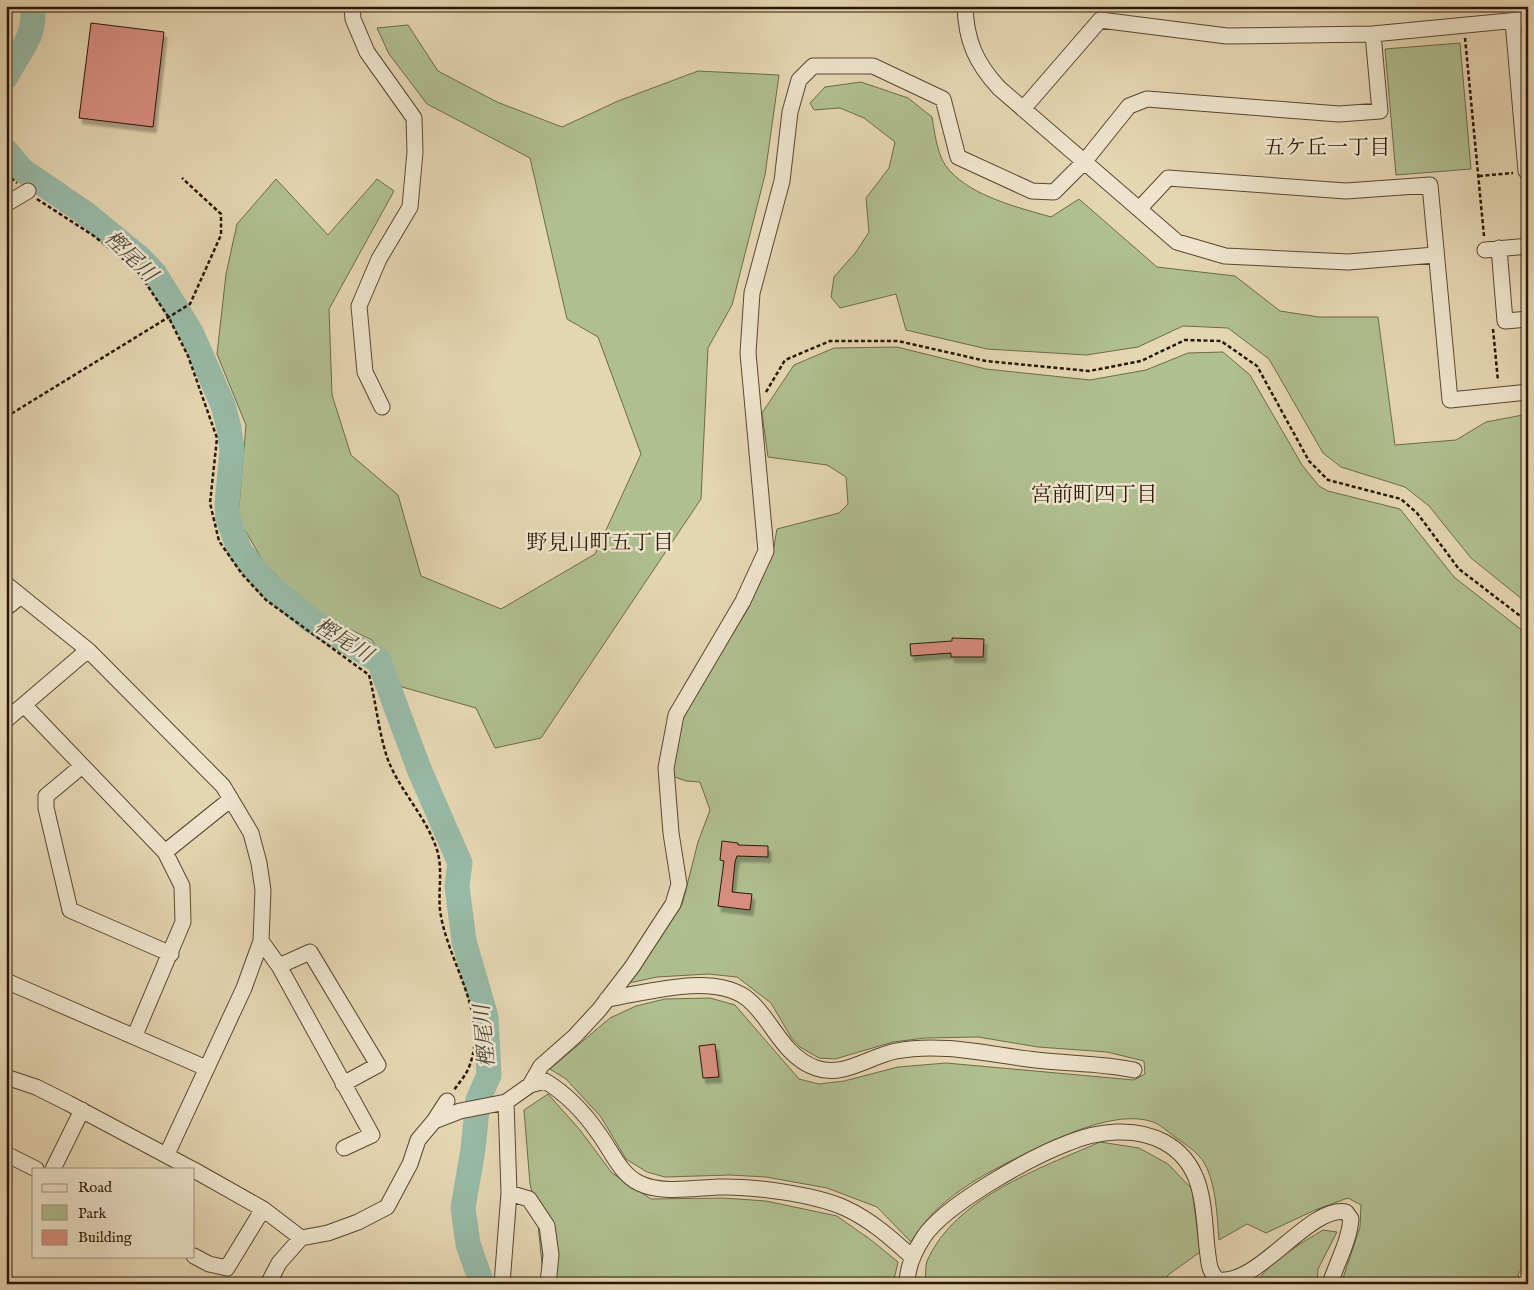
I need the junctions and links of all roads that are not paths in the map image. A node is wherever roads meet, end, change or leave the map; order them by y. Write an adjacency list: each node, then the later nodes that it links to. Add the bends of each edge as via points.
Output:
1 (352, 6): 16 (street, via 353,19 367,52 414,118 415,152 410,207 379,260 358,306 365,372)
2 (965, 6): 6 (street, via 968,40 982,70)
3 (1520, 20): 4 (street); 5 (street)
4 (1373, 34): 6 (street, via 1227,36 1100,20); 7 (street, via 1380,112 1339,114 1147,99 1129,106)
5 (1524, 99): 8 (street)
6 (1023, 109): 7 (street)
7 (1084, 162): 11 (street); 30 (street, via 1054,192 1032,191 958,158 943,98 873,66 813,66 799,80 790,112 782,181 752,293 748,353 766,551 743,602 676,715 666,768 679,884 673,904)
8 (1527, 171)
9 (28, 191): 10 (street)
10 (6, 204)
11 (1140, 208): 13 (street, via 1177,242 1225,256 1348,262); 13 (street, via 1168,178 1346,190 1430,185)
12 (1528, 246): 14 (street, via 1492,249 1505,321)
13 (1435, 255): 15 (street, via 1450,400)
14 (1528, 319)
15 (1528, 392)
16 (382, 407)
17 (6, 584): 18 (street)
18 (21, 596): 19 (street); 20 (street)
19 (6, 608)
20 (88, 650): 21 (street); 24 (street, via 223,786)
21 (25, 706): 22 (street); 23 (street)
22 (6, 720)
23 (82, 766): 25 (street); 27 (street, via 46,796 70,910)
24 (231, 799): 25 (street); 26 (street, via 251,833 259,863 263,890)
25 (165, 852): 27 (street, via 182,886 184,904 183,922)
26 (261, 941): 28 (street); 32 (street, via 244,988)
27 (171, 954): 31 (street)
28 (280, 966): 35 (street); 35 (street, via 310,952 378,1065)
29 (6, 981): 31 (street)
30 (608, 999): 33 (street, via 706,985 725,988 750,1002 803,1062 828,1071 896,1051 943,1048 1038,1060 1105,1064); 36 (street, via 575,1036 541,1066)
31 (134, 1035): 32 (street)
32 (206, 1068): 43 (street)
33 (1134, 1070)
34 (6, 1077): 39 (street, via 36,1087)
35 (343, 1084): 41 (street, via 372,1135)
36 (530, 1085): 38 (street); 52 (street, via 546,1081 564,1092 638,1183 652,1189 744,1187 792,1194 844,1207 887,1234)
37 (447, 1102): 40 (street)
38 (506, 1102): 40 (street, via 460,1111); 48 (street)
39 (82, 1110): 43 (street); 45 (street)
40 (434, 1121): 50 (street, via 418,1140 410,1164 387,1207 358,1222)
41 (344, 1148)
42 (6, 1154): 44 (street)
43 (167, 1154): 46 (street)
44 (34, 1168)
45 (53, 1168)
46 (191, 1168)
47 (195, 1170): 49 (street)
48 (509, 1193): 54 (street); 55 (street, via 529,1199 547,1226 551,1255)
49 (263, 1209): 50 (street); 51 (street, via 227,1268)
50 (301, 1238): 53 (street, via 279,1263)
51 (195, 1257)
52 (912, 1257): 56 (street); 57 (street, via 923,1237 937,1222 1003,1175 1069,1142 1134,1132 1164,1142 1178,1151 1194,1170 1202,1196 1210,1269 1218,1280 1237,1279 1296,1234 1323,1218 1346,1212 1351,1226)
53 (268, 1284)
54 (502, 1284)
55 (548, 1284)
56 (907, 1284)
57 (1330, 1284)

